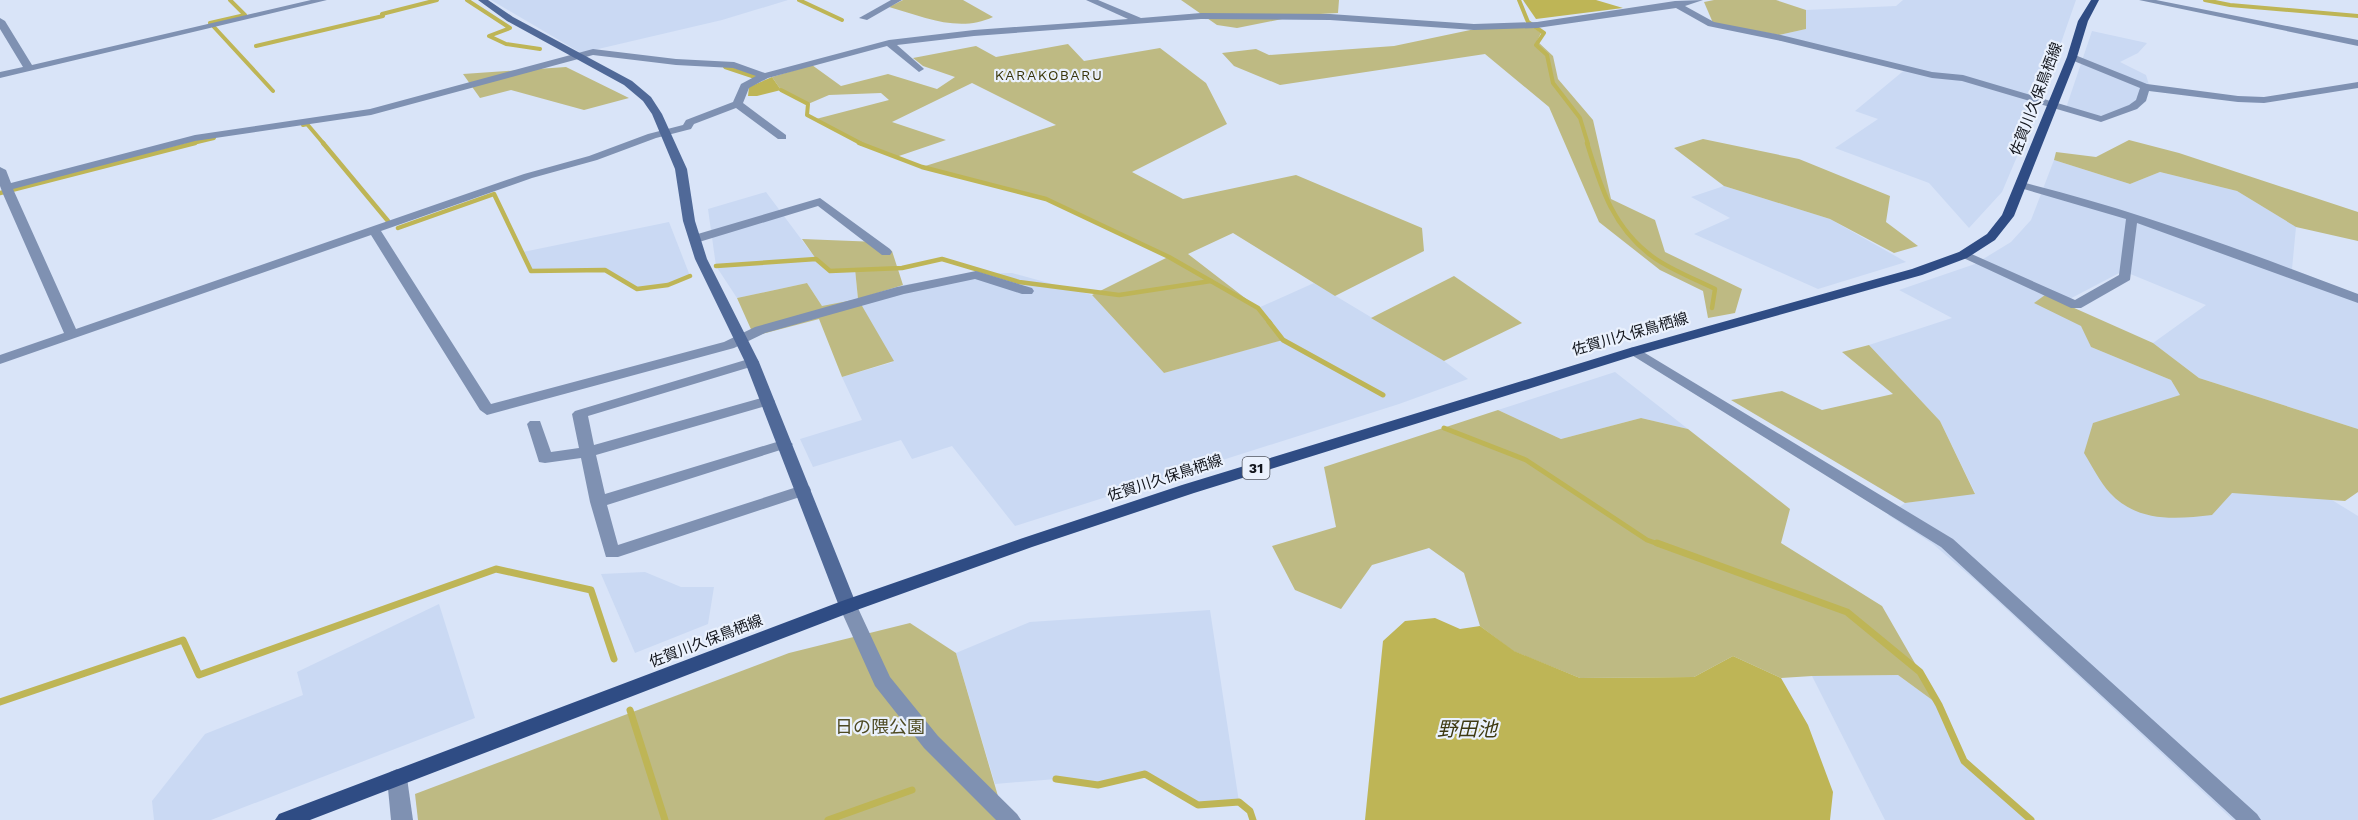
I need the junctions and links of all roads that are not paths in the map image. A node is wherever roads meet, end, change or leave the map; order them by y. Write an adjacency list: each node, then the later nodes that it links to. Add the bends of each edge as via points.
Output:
1 (323, 0): 17 (street)
2 (482, 0): 15 (street)
3 (898, 0): 10 (street)
4 (1090, 0): 12 (street)
5 (1664, 0): 9 (street)
6 (1700, 0): 9 (street)
7 (2095, 0): 16 (main road, 佐賀川久保鳥栖線 / 31, via 2083,21)
8 (2143, 0): 14 (street)
9 (1679, 5): 12 (street, via 1537,25 1474,27 1330,17 1201,16); 24 (street, via 1711,24 1932,75 1963,78)
10 (864, 18)
11 (0, 21): 17 (street)
12 (1143, 21): 13 (street)
13 (889, 43): 18 (street); 20 (street)
14 (2358, 43)
15 (577, 56): 20 (street, via 593,52 734,65); 25 (street, via 628,83 647,99); 29 (street, via 371,112 195,138)
16 (2073, 57): 22 (street); 24 (main road, 佐賀川久保鳥栖線 / 31)
17 (29, 68): 19 (street)
18 (919, 69)
19 (0, 75)
20 (764, 76): 23 (street, via 745,86)
21 (2358, 86): 22 (street, via 2264,100)
22 (2145, 87): 24 (street, via 2141,101 2133,107 2101,119)
23 (736, 104): 25 (street, via 690,122 687,127); 26 (street)
24 (2052, 106): 28 (main road, 佐賀川久保鳥栖線 / 31)
25 (666, 132): 31 (street); 32 (street, via 681,169)
26 (782, 137)
27 (0, 170): 29 (street)
28 (2021, 185): 30 (street); 34 (main road, 佐賀川久保鳥栖線 / 31, via 2008,216 1991,237)
29 (8, 191): 37 (street)
30 (2132, 217): 34 (street, via 2125,277 2076,304); 36 (street)
31 (374, 230): 37 (street); 38 (street, via 487,410)
32 (695, 239): 33 (street, via 820,202); 38 (street)
33 (886, 252)
34 (1963, 255): 39 (main road, 佐賀川久保鳥栖線 / 31, via 1917,272)
35 (1027, 291): 38 (street, via 976,275 902,290 760,330)
36 (2358, 299)
37 (72, 335): 40 (street)
38 (741, 339): 41 (street)
39 (1635, 351): 48 (main road, 佐賀川久保鳥栖線 / 31, via 1188,489); 53 (street, via 1947,543)
40 (0, 360)
41 (752, 362): 42 (street); 45 (street, via 580,414)
42 (768, 401): 44 (street); 45 (street)
43 (535, 424): 45 (street, via 545,459)
44 (785, 444): 46 (street); 47 (street)
45 (588, 452): 47 (street)
46 (803, 490): 47 (street, via 612,553); 48 (street)
47 (598, 502)
48 (848, 606): 49 (main road, 佐賀川久保鳥栖線 / 31); 52 (street, via 882,681 931,742)
49 (397, 778): 50 (main road, 佐賀川久保鳥栖線 / 31); 51 (street)
50 (286, 820)
51 (402, 820)
52 (1010, 820)
53 (2250, 820)

